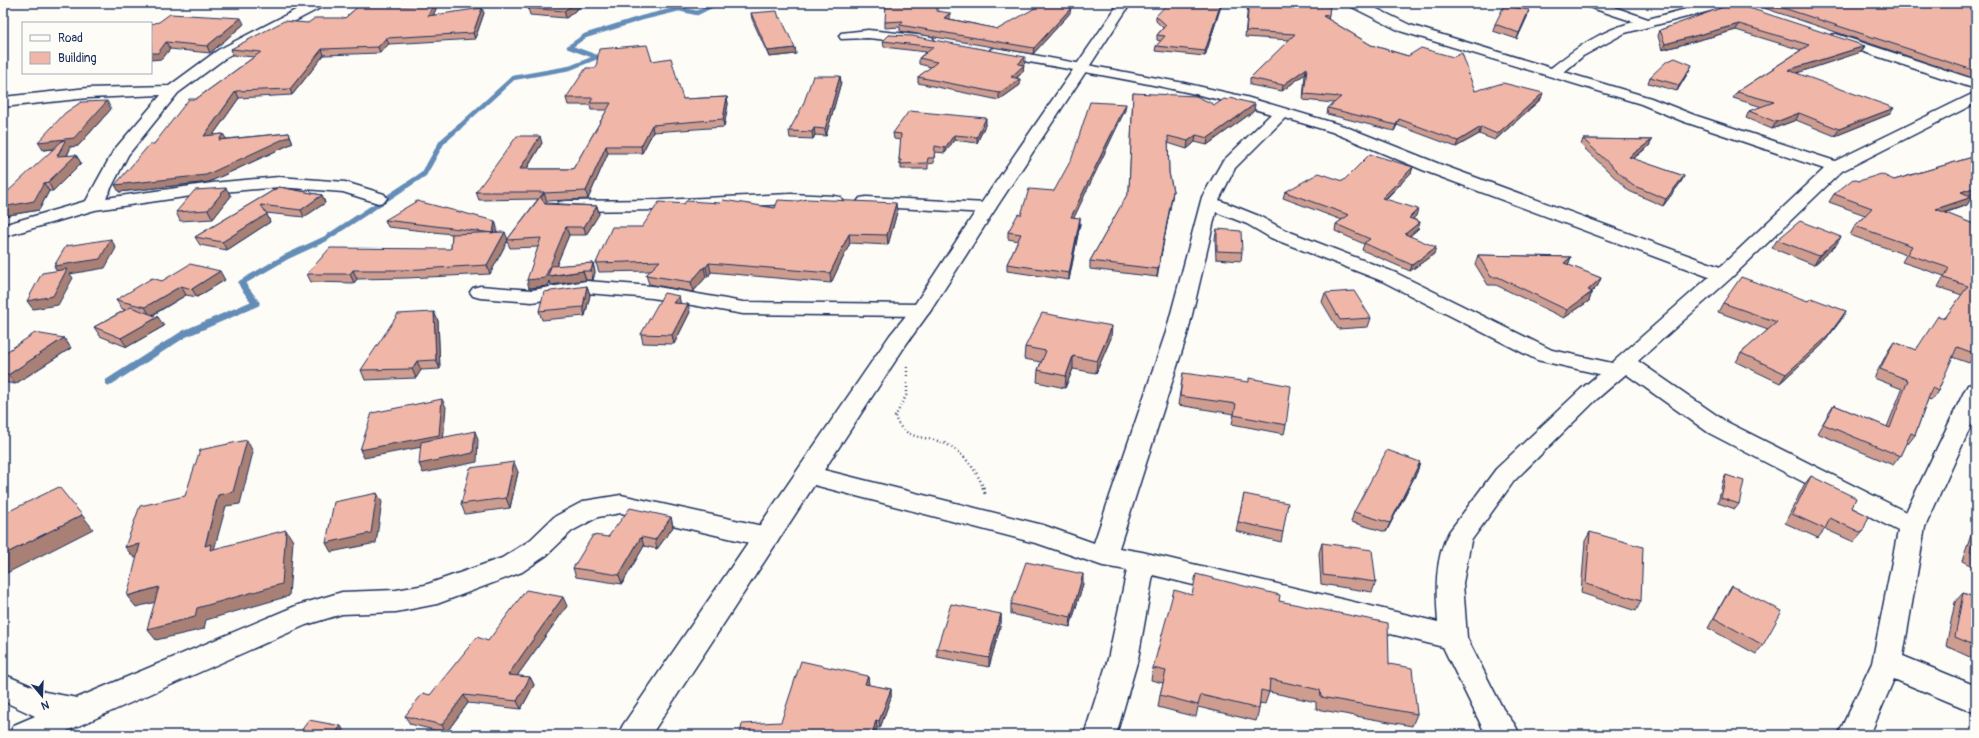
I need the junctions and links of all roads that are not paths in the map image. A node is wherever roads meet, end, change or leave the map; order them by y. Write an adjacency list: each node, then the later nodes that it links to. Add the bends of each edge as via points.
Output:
1 (319, 3): 14 (street, via 223,53)
2 (1125, 3): 11 (street)
3 (1590, 3): 6 (street)
4 (1724, 3): 6 (street)
5 (1360, 4): 12 (street, via 1405,28)
6 (1648, 23): 12 (street, via 1620,30 1578,54)
7 (1821, 32): 13 (street)
8 (846, 36): 9 (street, via 891,35)
9 (943, 43)
10 (985, 50): 11 (street)
11 (1081, 68): 17 (street, via 1184,87); 23 (street)
12 (1554, 73): 18 (street, via 1646,101 1688,118)
13 (1976, 85)
14 (173, 90): 15 (street, via 57,94); 21 (street, via 120,154)
15 (3, 102)
16 (1972, 103): 18 (street)
17 (1282, 112): 20 (street, via 1228,166 1215,187); 25 (street, via 1338,129 1436,169)
18 (1836, 167): 25 (street)
19 (378, 198): 21 (street, via 345,187 279,182 212,188)
20 (1210, 203): 28 (street, via 1253,220 1278,234 1389,277 1545,355); 33 (street, via 1177,332)
21 (93, 205): 24 (street)
22 (554, 206): 23 (street, via 661,206 791,199)
23 (987, 208): 27 (street)
24 (3, 231)
25 (1723, 275): 28 (street)
26 (480, 292): 27 (street, via 532,296 586,288 652,292 742,308)
27 (921, 310): 30 (street, via 898,340)
28 (1621, 366): 31 (street, via 1717,427); 35 (street, via 1588,394 1505,475 1458,539 1448,583)
29 (1976, 390): 31 (street)
30 (808, 475): 32 (street); 33 (street, via 1043,535)
31 (1912, 527): 36 (street)
32 (767, 537): 39 (street, via 621,504 593,508 563,524 538,548 512,565 428,596 396,601 342,603 298,616); 41 (street)
33 (1103, 556): 34 (street)
34 (1142, 562): 35 (street); 42 (street, via 1123,659)
35 (1453, 638): 43 (street, via 1492,719)
36 (1887, 663): 38 (street); 44 (street)
37 (3, 687): 39 (street, via 41,705)
38 (1976, 700)
39 (81, 712): 40 (street)
40 (25, 735)
41 (634, 735)
42 (1100, 735)
43 (1504, 735)
44 (1854, 735)

